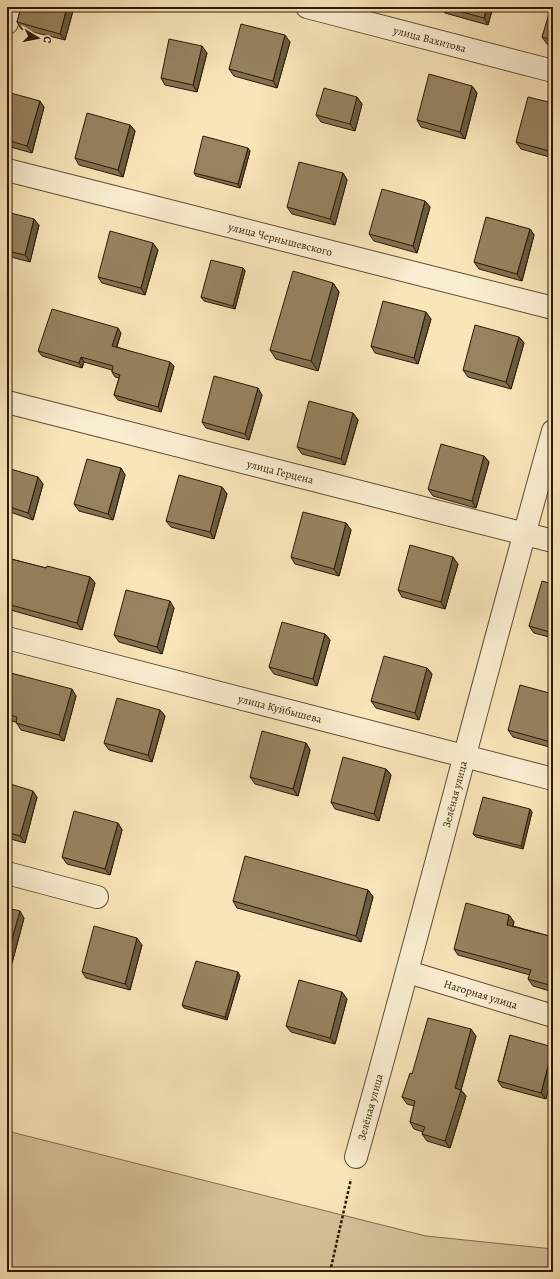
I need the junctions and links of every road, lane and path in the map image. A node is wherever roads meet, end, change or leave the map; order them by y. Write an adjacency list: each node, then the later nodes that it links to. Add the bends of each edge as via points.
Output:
1 (12, 7): 3 (street)
2 (307, 7): 4 (street, улица Вахитова)
3 (7, 23)
4 (553, 71)
5 (7, 170): 6 (street, улица Чернышевского)
6 (553, 308)
7 (7, 402): 9 (street, улица Герцена)
8 (553, 431): 9 (street, Зелёная улица)
9 (524, 533): 10 (street, улица Герцена); 12 (street, Зелёная улица)
10 (553, 541)
11 (7, 638): 12 (street, улица Куйбышева)
12 (465, 756): 13 (street, улица Куйбышева); 16 (street, Зелёная улица)
13 (553, 779)
14 (7, 873): 15 (street)
15 (97, 897)
16 (408, 972): 17 (street, Нагорная улица); 18 (street, Зелёная улица)
17 (553, 1016)
18 (356, 1157): 19 (path)
19 (330, 1272)

